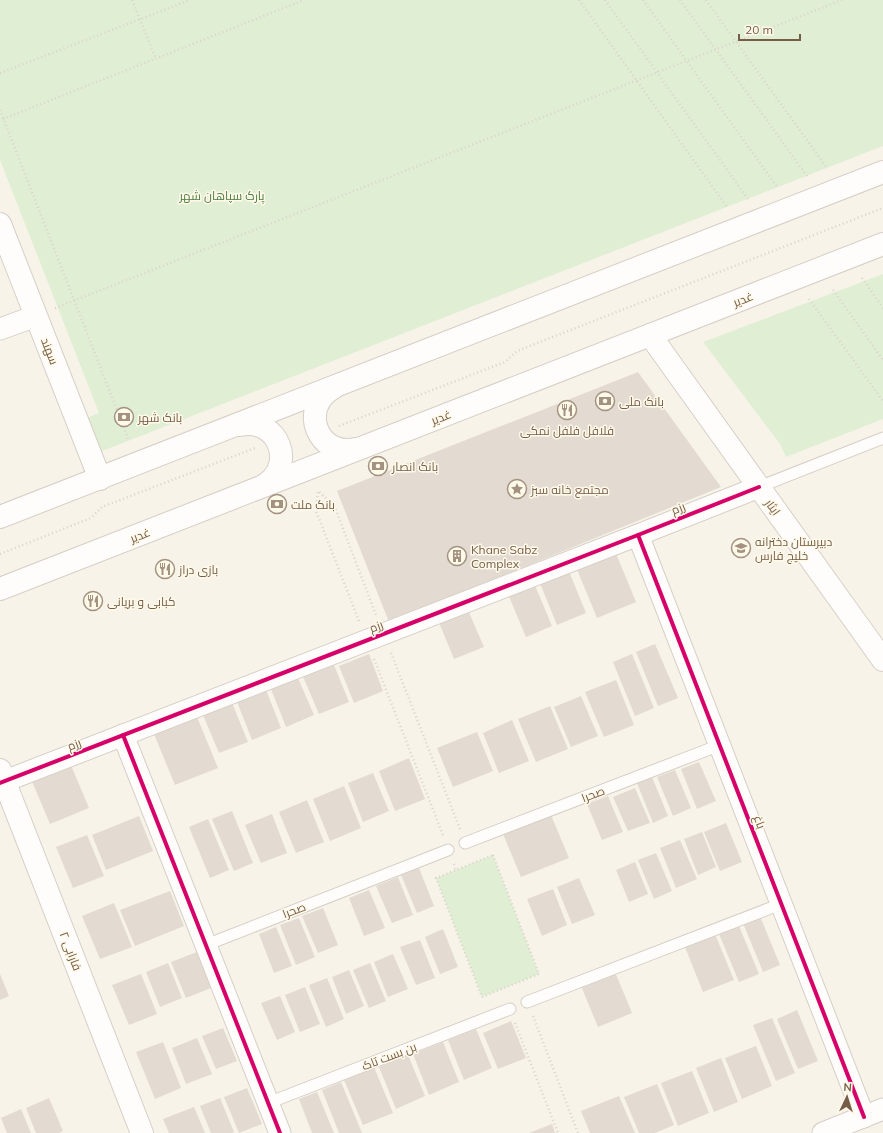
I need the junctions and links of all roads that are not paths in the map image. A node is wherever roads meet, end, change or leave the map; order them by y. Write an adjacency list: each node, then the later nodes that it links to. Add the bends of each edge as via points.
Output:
1 (883, 172): 7 (main road)
2 (0, 224): 4 (main road, سهند)
3 (883, 244): 6 (main road, غدیر)
4 (36, 316): 5 (street); 11 (main road, سهند)
5 (0, 329)
6 (650, 335): 10 (main road, غدیر); 12 (main road, ایثار)
7 (336, 386): 8 (main road); 10 (main road, via 326,391 320,399 314,419 317,430 322,439 339,450 350,451)
8 (236, 425): 11 (main road); 13 (main road, via 246,423 266,428 279,444 280,465 276,474)
9 (883, 438): 12 (lane, رزم)
10 (360, 448): 13 (main road, غدیر)
11 (100, 479): 14 (main road)
12 (759, 487): 15 (street, رزم); 17 (main road, ایثار)
13 (260, 488): 16 (main road, غدیر)
14 (0, 518)
15 (638, 535): 18 (street, رزم); 19 (street, باغ)
16 (0, 589)
17 (883, 660)
18 (123, 735): 20 (street, رزم); 24 (street)
19 (720, 745): 21 (lane, صحرا); 23 (street, باغ)
20 (2, 778): 30 (main road, فارابی ۲)
21 (465, 843)
22 (448, 850): 24 (lane, صحرا)
23 (781, 904): 25 (lane); 29 (street, باغ)
24 (206, 945): 27 (street)
25 (527, 1002)
26 (510, 1009): 27 (lane, بن بست تاک)
27 (268, 1103): 31 (street)
28 (883, 1109): 29 (street)
29 (864, 1117): 32 (street)
30 (142, 1133)
31 (280, 1133)
32 (823, 1133)

